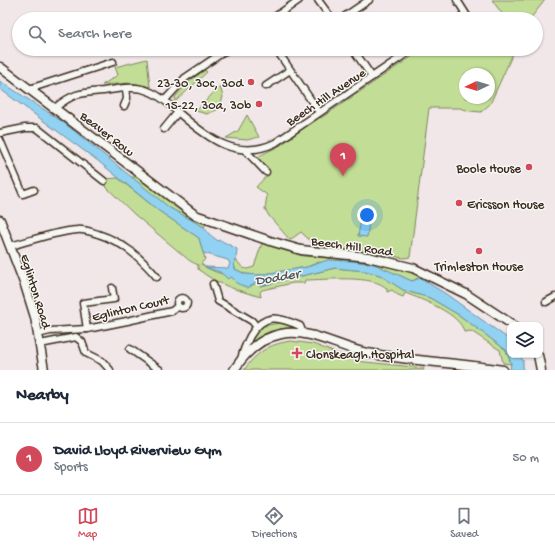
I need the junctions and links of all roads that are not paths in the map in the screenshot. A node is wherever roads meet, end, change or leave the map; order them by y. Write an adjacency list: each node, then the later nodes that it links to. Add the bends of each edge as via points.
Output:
1 (299, 0): 5 (street)
2 (318, 0): 6 (street)
3 (369, 0): 7 (street)
4 (457, 0): 8 (street)
5 (282, 12)
6 (327, 12)
7 (351, 12)
8 (464, 12)
9 (218, 56): 20 (street, via 185,78)
10 (281, 56): 15 (street)
11 (358, 56): 16 (street)
12 (403, 56): 16 (street, Beech Hill Avenue)
13 (113, 62): 19 (street)
14 (0, 67): 19 (street, Beaver Row)
15 (290, 70): 17 (street); 24 (street)
16 (372, 77): 24 (street, Beech Hill Avenue)
17 (266, 86)
18 (126, 88): 20 (street, Beech Hill Avenue, via 142,89); 21 (street, via 127,99); 22 (street, Beech Hill Avenue, via 70,96)
19 (29, 89): 22 (street, Beaver Row)
20 (165, 100): 23 (street, Beech Hill Avenue)
21 (124, 106)
22 (55, 108): 32 (street, Beaver Row)
23 (178, 112): 25 (street); 28 (street, Beech Hill Avenue, via 211,138 226,146)
24 (319, 112): 28 (street, Beech Hill Avenue, via 276,143)
25 (164, 129)
26 (0, 133): 30 (street, via 37,128)
27 (0, 140): 31 (street, via 23,194)
28 (245, 150): 29 (street)
29 (266, 172)
30 (104, 181)
31 (34, 190)
32 (202, 218): 42 (street, Beech Hill Road, via 301,250 362,256 413,268 466,294)
33 (0, 220): 34 (street, Eglinton Road)
34 (2, 233): 35 (street, Eglinton Road)
35 (10, 246): 36 (street, via 78,229 87,230 123,245 137,254); 46 (street, Eglinton Road, via 25,285)
36 (157, 277)
37 (213, 284): 43 (street, via 218,301)
38 (112, 288): 44 (street, Eglinton Court, via 114,299 83,303)
39 (555, 296): 40 (street)
40 (546, 302)
41 (178, 306): 44 (street, Eglinton Court, via 172,311)
42 (508, 322)
43 (256, 326): 45 (street, via 266,319 278,318 300,326); 50 (street)
44 (87, 328): 46 (street, Eglinton Court)
45 (303, 333): 50 (street, via 272,336 261,341); 55 (street, via 365,352)
46 (38, 334): 47 (street, Eglinton Road)
47 (40, 344): 51 (street, Eglinton Road); 52 (street, via 76,337 82,342 86,353 102,361)
48 (130, 350): 53 (street)
49 (539, 358): 56 (street)
50 (241, 359): 54 (street)
51 (44, 370)
52 (110, 370)
53 (160, 370)
54 (234, 370)
55 (503, 370)
56 (541, 370)

